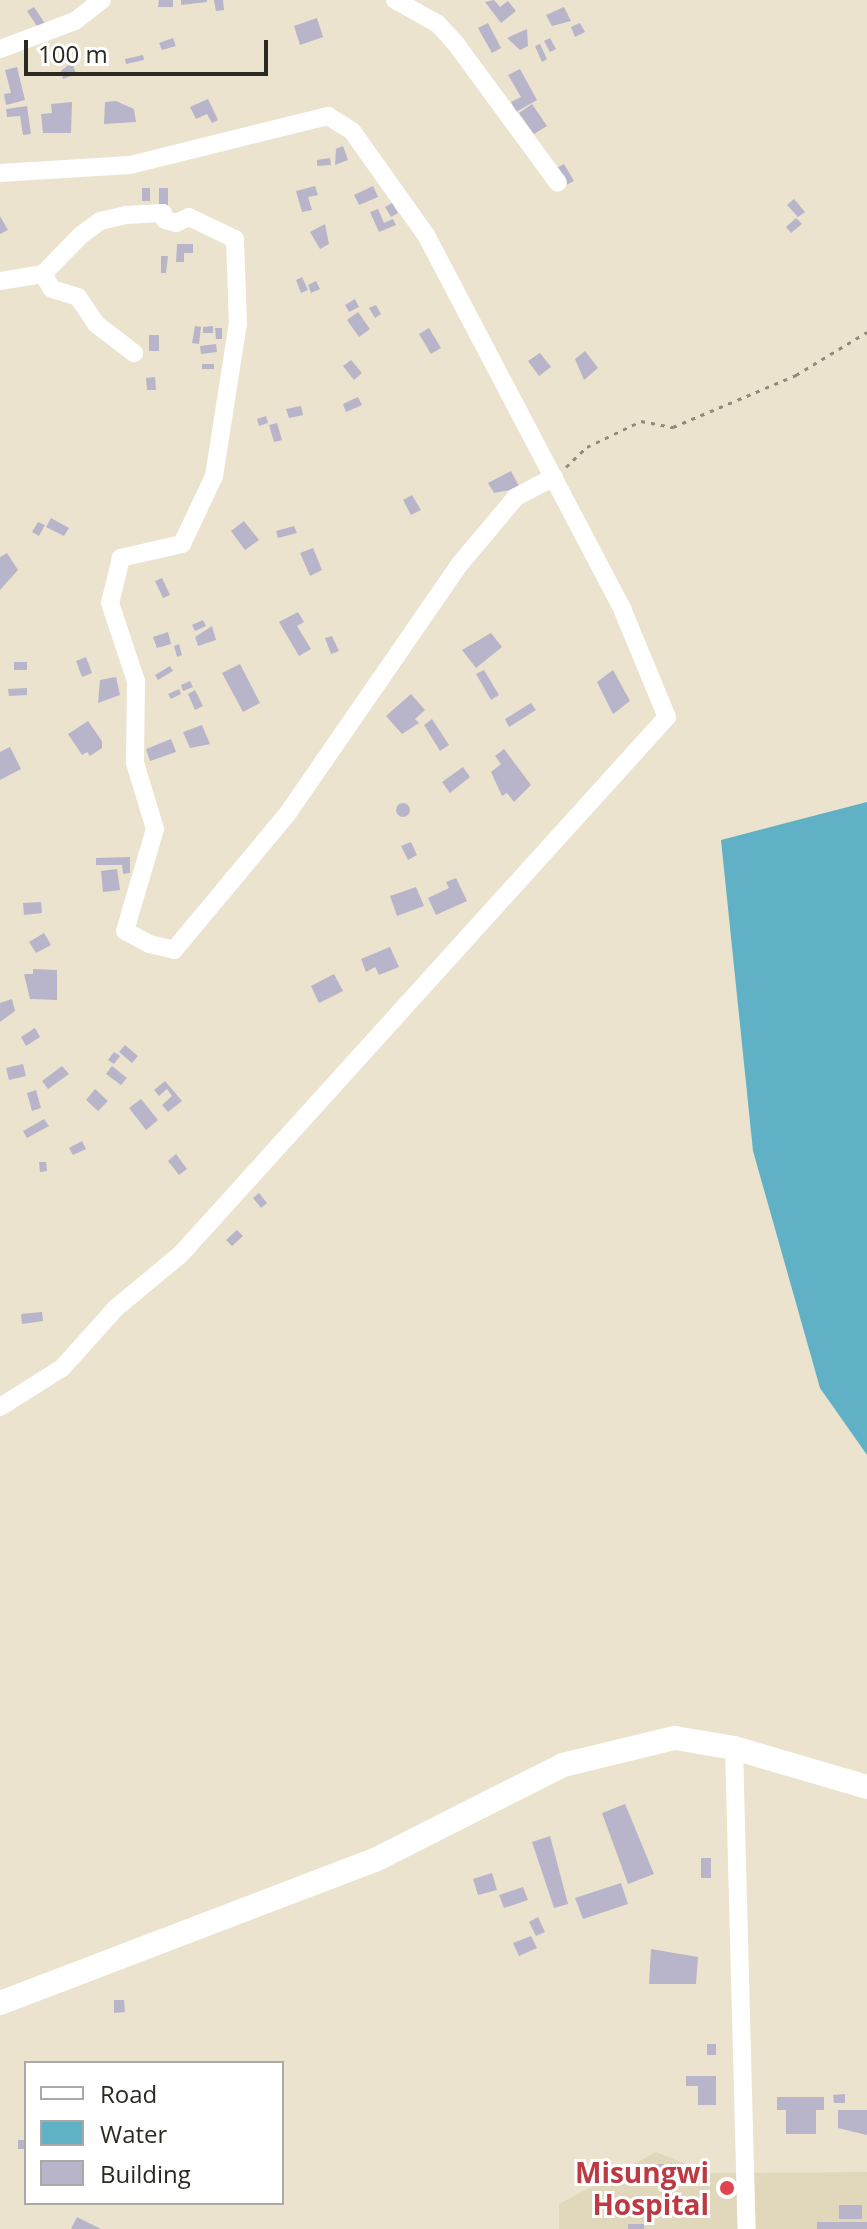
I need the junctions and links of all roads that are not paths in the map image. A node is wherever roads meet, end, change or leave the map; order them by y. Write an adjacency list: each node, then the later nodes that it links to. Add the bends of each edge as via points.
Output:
1 (102, 0): 3 (street, via 75,21)
2 (395, 0): 5 (street, via 438,24 456,44)
3 (0, 49)
4 (0, 173): 9 (street, via 130,165 328,116 352,131 426,235)
5 (558, 183)
6 (43, 274): 7 (street); 8 (street, via 52,289 78,297 96,324); 9 (street, via 100,221 126,215 163,213 170,223 189,217 235,239 238,323 214,476 182,544 121,558 110,603 136,681 135,763 155,829 125,931 149,944 174,950 288,813 459,565 516,497)
7 (0, 281)
8 (134, 353)
9 (554, 477): 10 (street, via 623,611 667,717 181,1254 116,1308 62,1368)
10 (0, 1407)
11 (734, 1748): 12 (street); 13 (street, via 675,1738 563,1765 375,1860); 14 (street)
12 (867, 1787)
13 (0, 2003)
14 (747, 2229)

